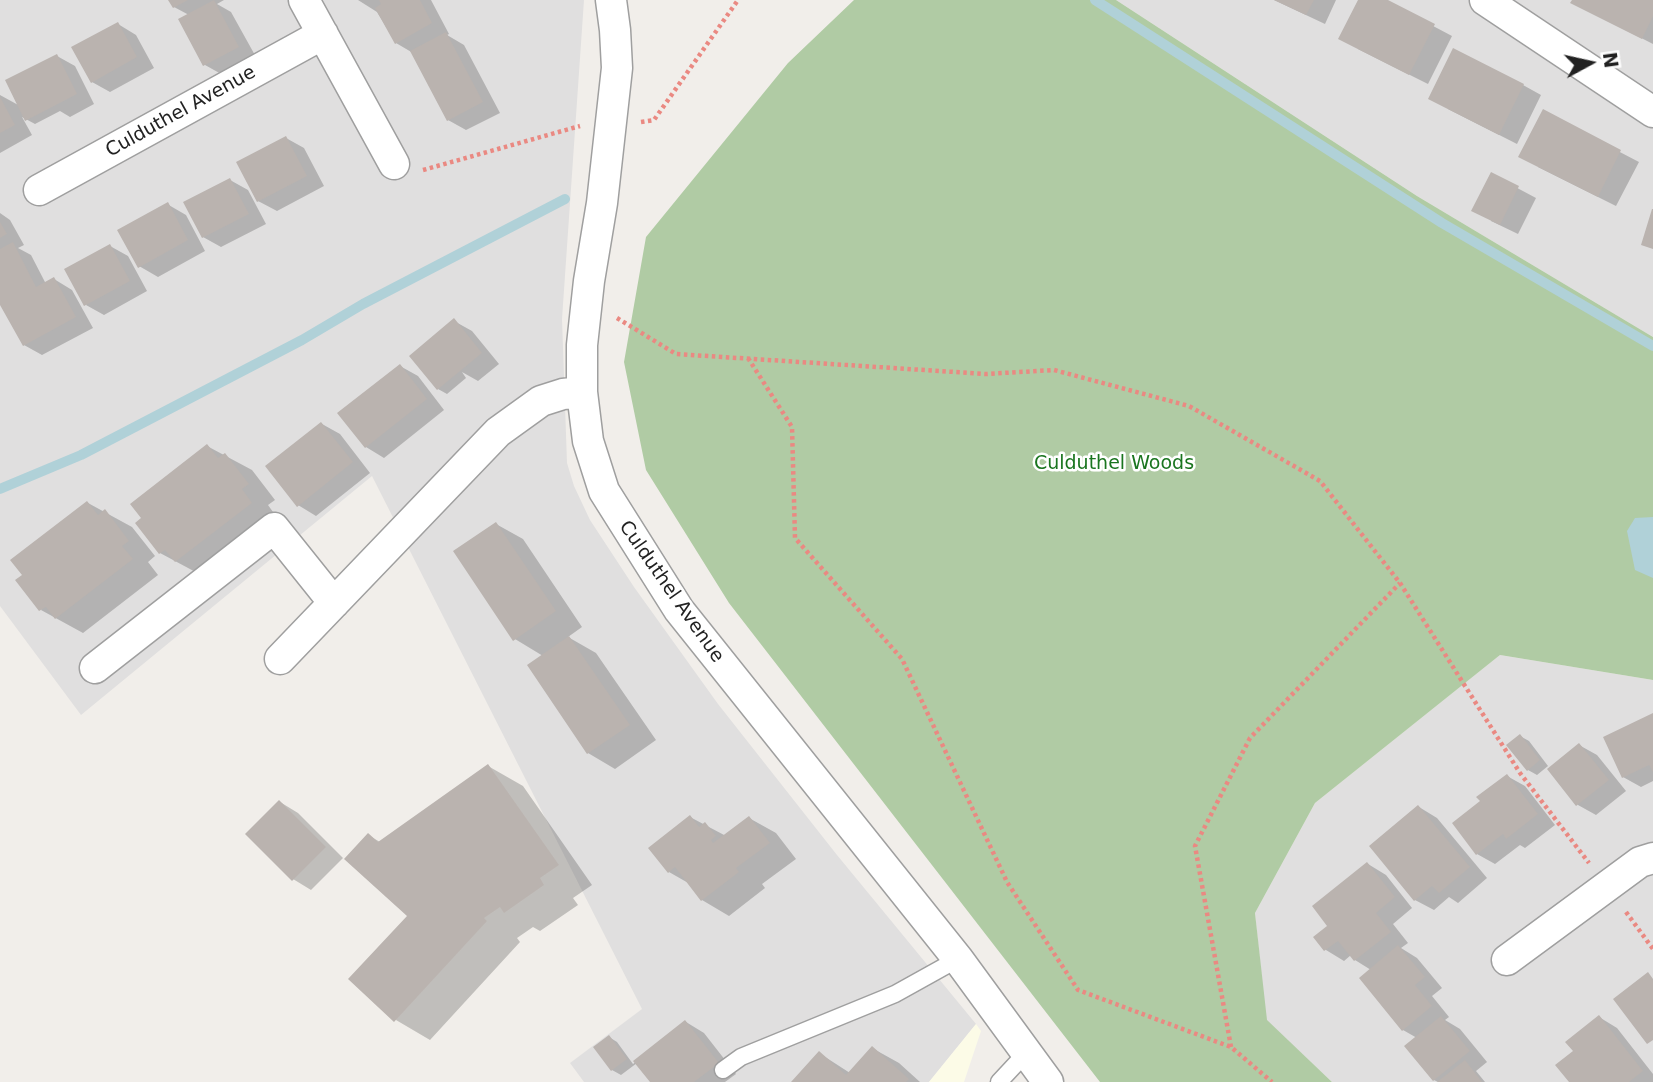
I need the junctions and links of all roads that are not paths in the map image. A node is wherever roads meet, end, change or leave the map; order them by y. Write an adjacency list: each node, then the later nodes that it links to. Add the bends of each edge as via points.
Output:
1 (304, 0): 4 (street)
2 (611, 0): 8 (street, Culduthel Avenue, via 617,68 582,345)
3 (1485, 0): 5 (street)
4 (323, 34): 6 (street); 7 (street, Culduthel Avenue)
5 (1653, 112)
6 (394, 164)
7 (39, 190)
8 (582, 392): 9 (street, via 541,401 498,432); 13 (street, Culduthel Avenue, via 588,441 604,491 646,561 711,652)
9 (334, 603): 10 (street); 11 (street, via 274,528)
10 (280, 659)
11 (94, 668)
12 (1653, 858): 14 (street, via 1640,862)
13 (958, 960): 15 (street, Culduthel Avenue); 16 (lane, via 895,994 741,1057)
14 (1507, 960)
15 (1027, 1052): 17 (lane); 18 (street, Culduthel Avenue)
16 (723, 1070)
17 (999, 1082)
18 (1048, 1082)

